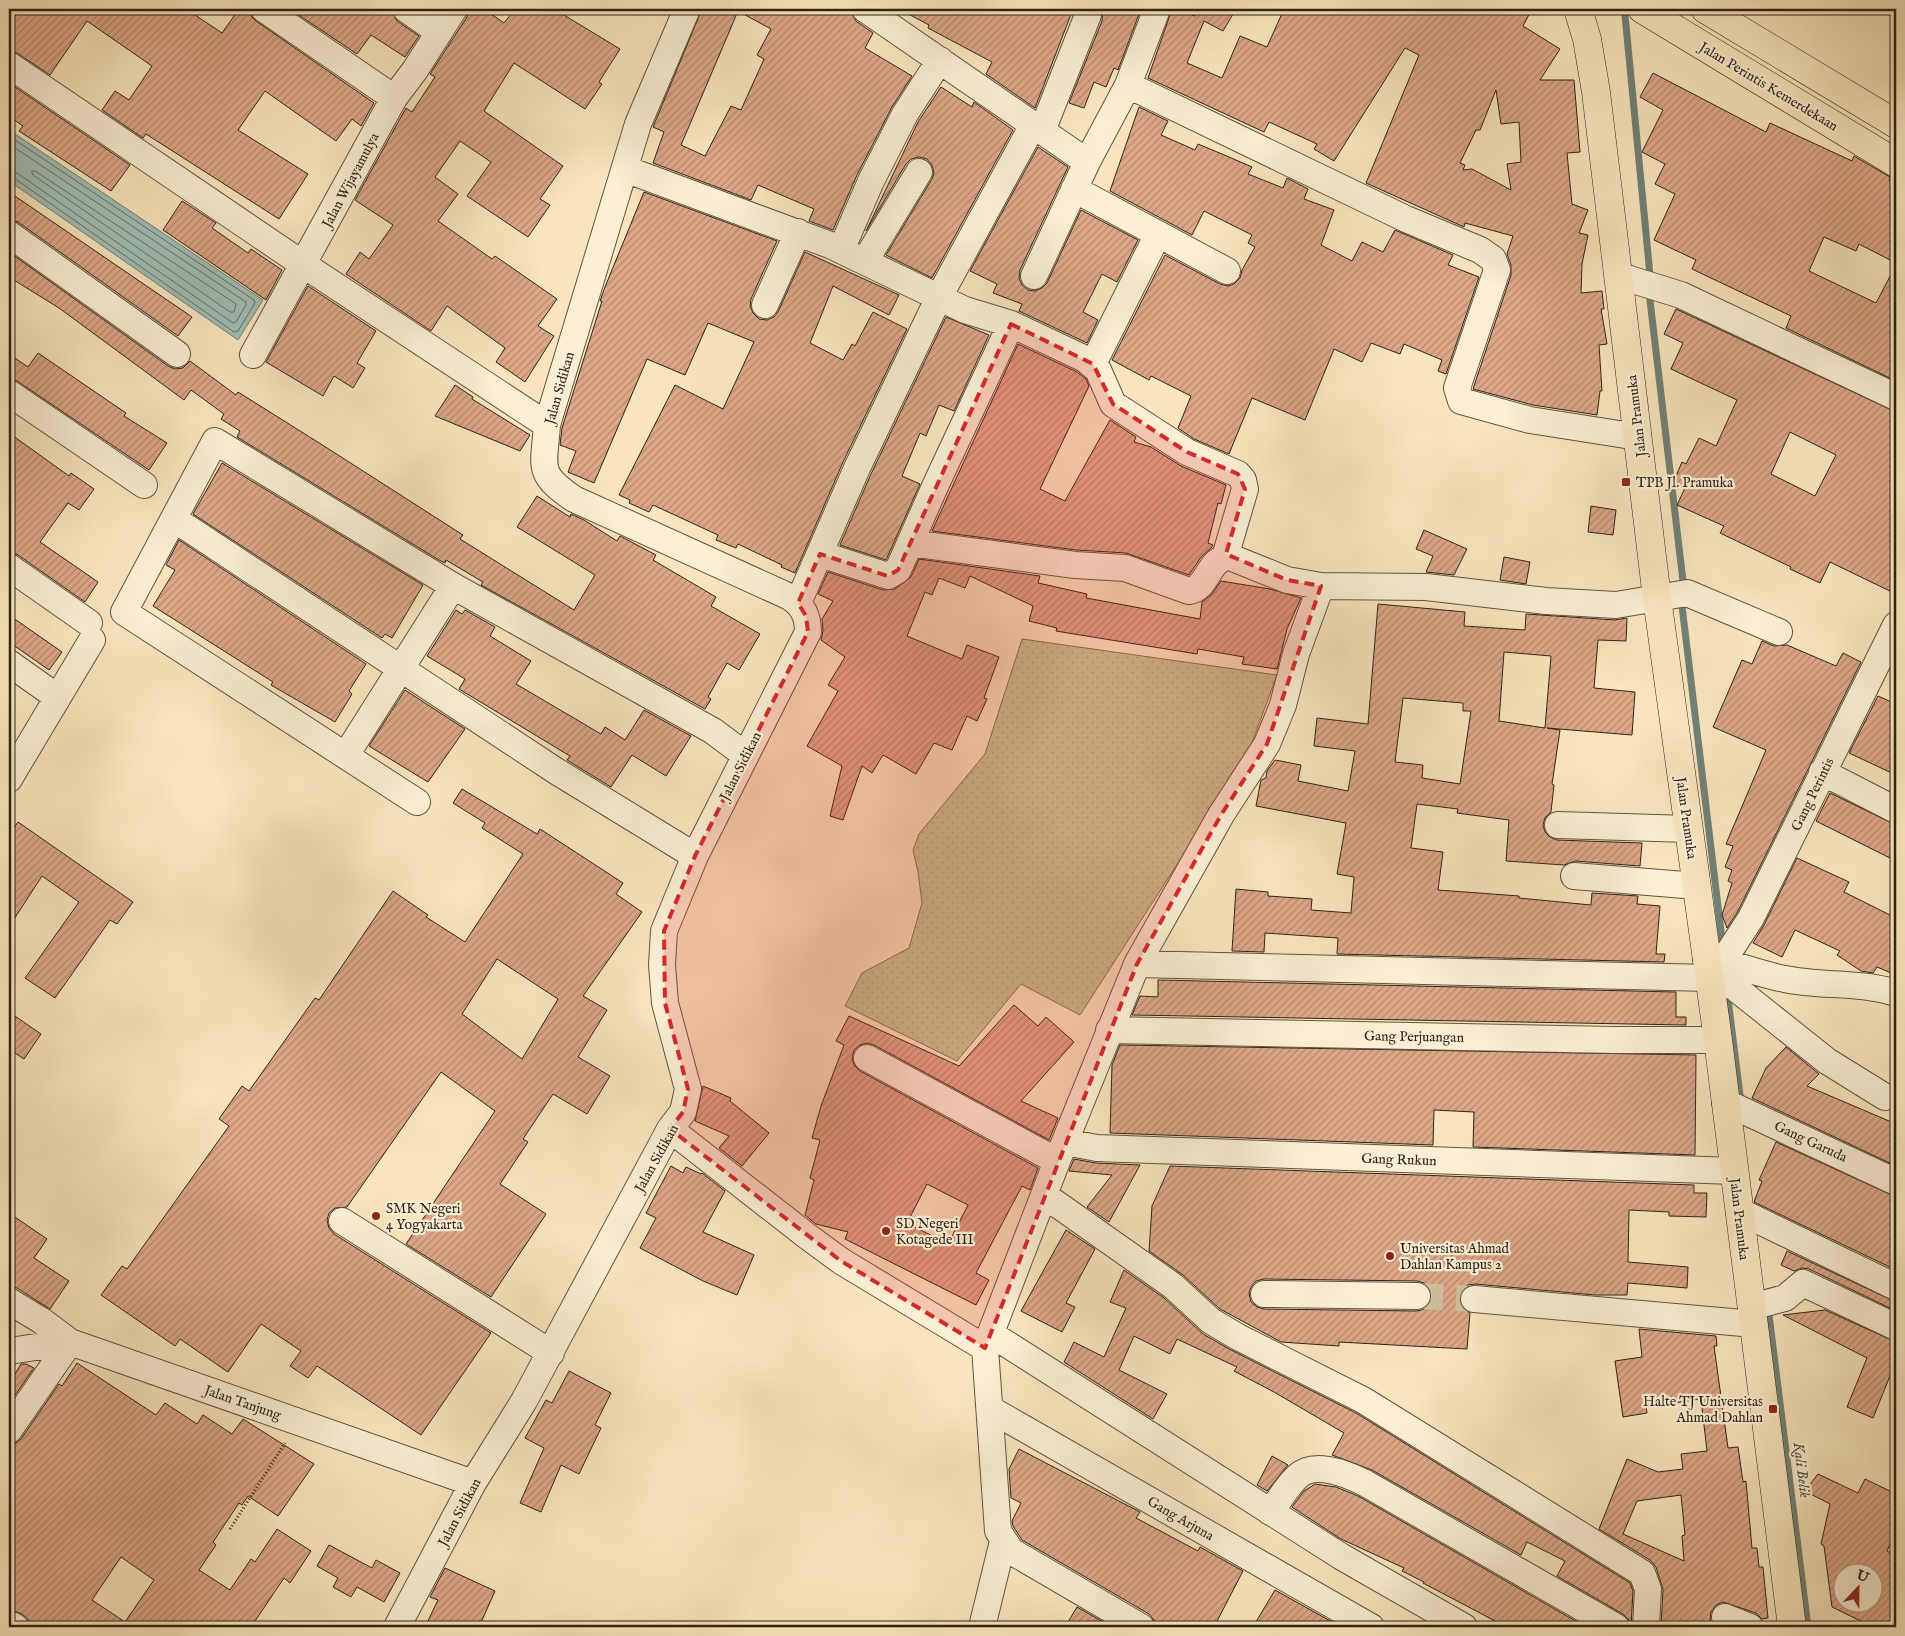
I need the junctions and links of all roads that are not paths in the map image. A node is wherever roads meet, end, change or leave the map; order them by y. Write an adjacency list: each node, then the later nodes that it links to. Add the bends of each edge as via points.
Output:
1 (264, 9): 15 (street)
2 (406, 9): 11 (street)
3 (454, 9): 11 (street, Jalan Wijayamulya)
4 (687, 9): 20 (street, Jalan Sidikan, via 638,124)
5 (865, 9): 12 (street)
6 (1088, 9): 17 (street)
7 (1157, 9): 14 (street)
8 (1578, 9): 31 (main road, Jalan Pramuka, via 1596,92)
9 (1642, 9): 19 (main road, Jalan Perintis Kemerdekaan)
10 (1704, 9): 16 (main road)
11 (439, 32): 15 (street, Jalan Wijayamulya)
12 (940, 60): 17 (street); 26 (street, via 905,114)
13 (9, 65): 28 (street)
14 (1128, 85): 18 (street); 41 (street, via 1406,219 1480,250 1493,259 1496,265 1487,303 1457,388 1461,400 1530,420)
15 (394, 98): 28 (street, Jalan Wijayamulya)
16 (1896, 124)
17 (1038, 128): 18 (street); 32 (street)
18 (1087, 162): 22 (street)
19 (1896, 163)
20 (625, 169): 23 (street); 40 (street, Jalan Sidikan)
21 (919, 172): 27 (street)
22 (1074, 190): 25 (street); 30 (street)
23 (798, 232): 26 (street); 33 (street)
24 (9, 234): 35 (street)
25 (1158, 234): 29 (street); 37 (street)
26 (841, 250): 27 (street)
27 (865, 261): 32 (street)
28 (304, 265): 36 (street, Jalan Wijayamulya); 40 (street)
29 (1228, 271)
30 (1034, 276)
31 (1620, 276): 39 (street, via 1681,295); 41 (main road, Jalan Pramuka)
32 (939, 297): 34 (street, via 965,310); 45 (street, via 857,468)
33 (765, 305)
34 (1011, 324): 37 (street); 44 (street)
35 (177, 354)
36 (253, 355)
37 (1093, 364): 46 (street, via 1113,404 1187,452 1233,472 1243,480 1245,489)
38 (9, 394): 42 (street)
39 (1896, 397)
40 (547, 426): 51 (street, Jalan Sidikan, via 544,468 556,487 574,499 768,586)
41 (1638, 437): 50 (main road, Jalan Pramuka)
42 (144, 485)
43 (174, 518): 48 (street, via 215,441); 55 (street); 57 (street, via 124,612)
44 (910, 543): 45 (street, via 898,570 888,576); 46 (street, via 1075,565 1125,568 1189,591 1198,588)
45 (820, 554): 51 (street)
46 (1224, 557): 49 (street, via 1235,558 1287,580)
47 (9, 566): 56 (street, via 91,632)
48 (453, 586): 55 (street); 58 (street, via 652,696)
49 (1321, 586): 50 (street, via 1426,587 1616,605); 68 (street, via 1296,654 1283,705 1267,744 1221,815)
50 (1657, 598): 53 (street, via 1687,593); 64 (main road, Jalan Pramuka)
51 (798, 603): 58 (street, Jalan Sidikan, via 806,616 808,632)
52 (1896, 625): 59 (street, Gang Perintis)
53 (1779, 632)
54 (9, 663): 56 (street)
55 (401, 668): 57 (street); 65 (street, via 556,771)
56 (58, 697): 60 (street)
57 (346, 755): 61 (street)
58 (745, 755): 65 (street, Jalan Sidikan)
59 (1822, 772): 62 (street); 69 (street, Gang Perintis)
60 (9, 778)
61 (417, 802)
62 (1896, 810)
63 (1558, 825): 64 (street)
64 (1689, 828): 67 (main road, Jalan Pramuka)
65 (695, 856): 76 (street, Jalan Sidikan, via 664,931 665,1003 688,1089 683,1112)
66 (1574, 876): 67 (street)
67 (1696, 886): 69 (main road, Jalan Pramuka)
68 (1137, 964): 69 (street); 71 (street)
69 (1722, 970): 70 (street, via 1787,980 1860,984); 72 (main road, Jalan Pramuka); 74 (street, via 1827,1061)
70 (1896, 993)
71 (1109, 1030): 72 (street, Gang Perjuangan); 77 (street)
72 (1718, 1040): 75 (main road, Jalan Pramuka)
73 (867, 1058): 77 (street, Gang Rukun)
74 (1885, 1097)
75 (1725, 1102): 78 (main road, Jalan Pramuka); 79 (street, Gang Garuda)
76 (670, 1129): 90 (street, via 841,1261); 93 (street, Jalan Sidikan)
77 (1061, 1152): 78 (street, Gang Rukun, via 1098,1148); 80 (street)
78 (1734, 1171): 81 (main road, Jalan Pramuka)
79 (1896, 1182)
80 (1044, 1195): 90 (street); 108 (street, via 1166,1281 1211,1321 1363,1400 1642,1573 1648,1589)
81 (1739, 1211): 83 (street); 88 (main road, Jalan Pramuka)
82 (342, 1221): 93 (street)
83 (1896, 1287)
84 (1264, 1294): 85 (street)
85 (1417, 1296)
86 (1474, 1299): 88 (street)
87 (9, 1301): 91 (street)
88 (1752, 1316): 89 (street, via 1785,1298 1803,1282); 110 (main road, Jalan Pramuka)
89 (1896, 1327)
90 (988, 1341): 94 (street); 97 (street)
91 (70, 1342): 92 (street, Jalan Tanjung); 95 (street); 96 (street, Jalan Tanjung)
92 (9, 1351)
93 (551, 1352): 96 (street, Jalan Sidikan)
94 (990, 1409): 98 (street, via 992,1479); 105 (street, Gang Arjuna)
95 (9, 1430)
96 (473, 1483): 102 (street, Jalan Sidikan)
97 (1270, 1512): 106 (street, via 1342,1558); 107 (street, via 1297,1476 1304,1472 1324,1470 1342,1473 1365,1483)
98 (1002, 1541): 103 (street); 104 (street, via 1011,1551)
99 (1725, 1617): 109 (street)
100 (9, 1624): 101 (street)
101 (15, 1627)
102 (398, 1627)
103 (982, 1627)
104 (1141, 1627)
105 (1371, 1627)
106 (1464, 1627)
107 (1616, 1627)
108 (1646, 1627)
109 (1750, 1627)
110 (1792, 1627)

